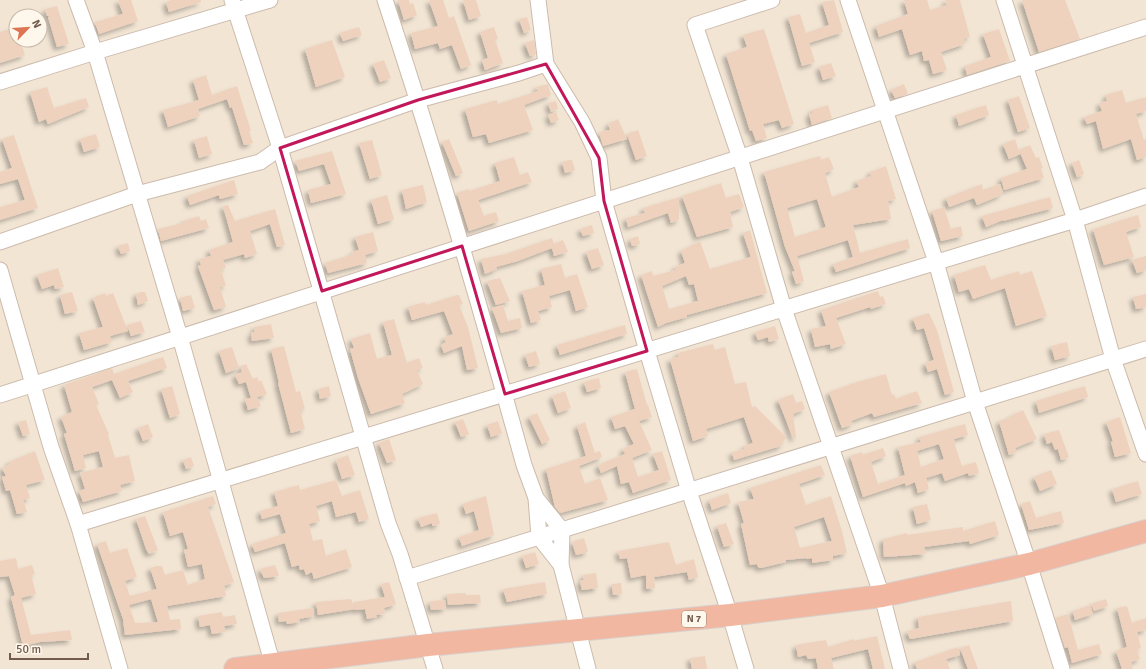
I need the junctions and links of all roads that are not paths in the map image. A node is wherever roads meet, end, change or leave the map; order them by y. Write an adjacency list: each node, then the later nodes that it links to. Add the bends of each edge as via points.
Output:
1 (76, 0): 10 (street)
2 (270, 0): 8 (street)
3 (384, 0): 14 (street)
4 (538, 0): 11 (street)
5 (772, 0): 17 (street, via 695,25)
6 (848, 0): 15 (street)
7 (1004, 0): 12 (street)
8 (233, 5): 10 (street); 16 (street)
9 (1146, 27): 12 (street)
10 (95, 52): 13 (street); 18 (street)
11 (546, 64): 14 (street); 20 (street, via 582,122 599,158)
12 (1026, 66): 15 (street); 21 (street)
13 (0, 82)
14 (418, 100): 16 (street); 23 (street)
15 (885, 112): 17 (street); 24 (street)
16 (280, 148): 18 (street, via 260,162); 26 (street)
17 (740, 158): 20 (street); 27 (street)
18 (137, 194): 22 (street); 28 (street)
19 (1146, 196): 21 (street)
20 (604, 201): 23 (street); 30 (street)
21 (1075, 220): 24 (street); 31 (street)
22 (0, 242)
23 (462, 246): 26 (street); 33 (street)
24 (936, 262): 27 (street); 35 (street)
25 (0, 270): 32 (street)
26 (322, 291): 28 (street); 36 (street)
27 (784, 309): 30 (street); 37 (street)
28 (180, 337): 32 (street); 39 (street)
29 (1146, 349): 31 (street)
30 (647, 351): 33 (street); 40 (street)
31 (1113, 359): 35 (street); 38 (street)
32 (34, 384): 34 (street); 42 (street, via 51,447)
33 (505, 394): 36 (street); 41 (street, via 524,465)
34 (0, 395)
35 (975, 402): 37 (street); 46 (street)
36 (363, 437): 39 (street); 48 (street, via 388,523)
37 (830, 447): 40 (street); 49 (street)
38 (1146, 454)
39 (220, 481): 42 (street); 53 (street)
40 (689, 491): 43 (street); 50 (street)
41 (536, 498): 43 (street); 45 (street)
42 (78, 524): 54 (street)
43 (562, 530): 45 (street); 47 (street)
44 (1146, 532): 46 (highway, N 7)
45 (540, 537): 47 (street); 48 (street)
46 (1029, 564): 49 (highway, N 7); 60 (street)
47 (561, 565): 51 (street)
48 (408, 578): 52 (street)
49 (882, 596): 50 (highway, N 7); 59 (street)
50 (730, 615): 51 (highway, N 7); 58 (street)
51 (579, 631): 52 (highway, N 7); 57 (street)
52 (428, 646): 53 (highway, N 7); 56 (street)
53 (274, 667): 55 (highway, N 7)
54 (120, 669)
55 (235, 669)
56 (435, 669)
57 (588, 669)
58 (746, 669)
59 (901, 669)
60 (1062, 669)

